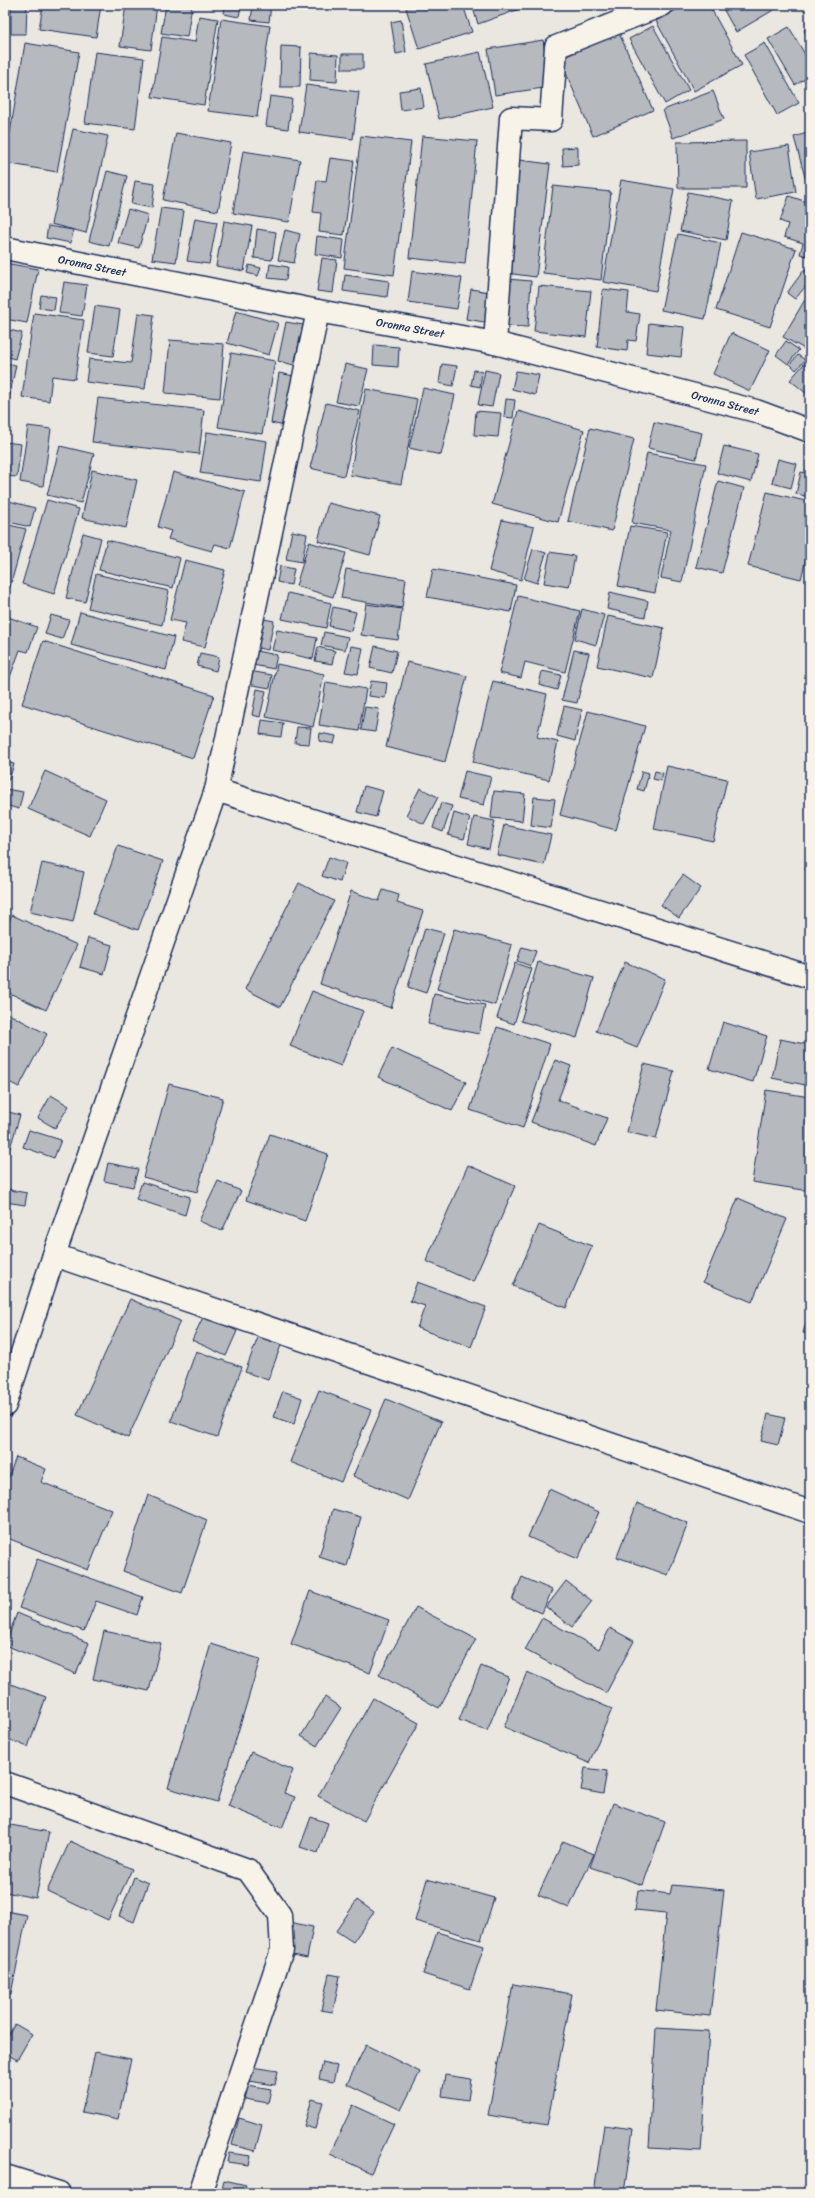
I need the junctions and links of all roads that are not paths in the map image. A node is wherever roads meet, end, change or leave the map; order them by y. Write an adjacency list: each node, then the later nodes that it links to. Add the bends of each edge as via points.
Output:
1 (662, 5): 4 (street, via 556,47 552,120 511,118)
2 (5, 248): 3 (street, Oronna Street)
3 (318, 311): 4 (street, Oronna Street); 6 (street)
4 (495, 343): 5 (street, Oronna Street, via 756,411)
5 (810, 431)
6 (216, 790): 7 (street); 8 (street)
7 (810, 977)
8 (54, 1255): 9 (street); 10 (street)
9 (5, 1405)
10 (810, 1512)
11 (5, 1783): 14 (street, via 248,1870 280,1915 282,1950)
12 (5, 2176): 13 (street)
13 (59, 2193)
14 (200, 2193)

